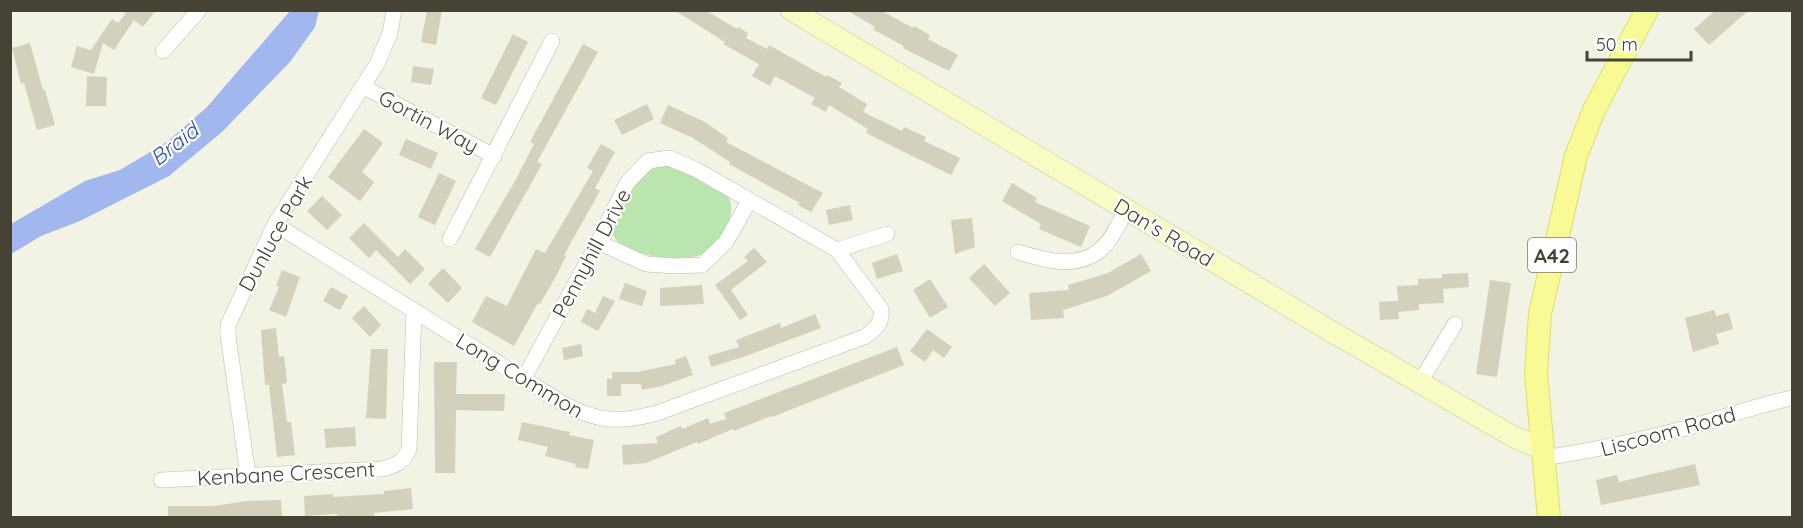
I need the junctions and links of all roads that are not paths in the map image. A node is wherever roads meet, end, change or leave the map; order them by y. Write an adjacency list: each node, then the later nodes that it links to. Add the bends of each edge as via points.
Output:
1 (199, 10): 6 (street)
2 (394, 10): 7 (street, Dunluce Park, via 384,49)
3 (791, 10): 10 (street, Dan's Road)
4 (1647, 10): 23 (main road, A42, via 1594,110 1576,156 1540,314 1536,374)
5 (552, 41): 8 (street, Gortin Way)
6 (163, 51)
7 (364, 87): 8 (street, Gortin Way); 11 (street, Dunluce Park)
8 (494, 156): 13 (street, Gortin Way)
9 (749, 201): 14 (street, via 726,242 702,265 646,264); 14 (street, Pennyhill Drive, via 669,158 648,161 627,183); 15 (street, Pennyhill Drive)
10 (1126, 210): 16 (street, via 1100,250 1082,259 1056,262); 21 (street, Dan's Road)
11 (275, 224): 17 (street, Long Common); 24 (street, Dunluce Park, via 228,324)
12 (887, 234): 15 (street)
13 (450, 239)
14 (598, 242): 20 (street, Pennyhill Drive)
15 (837, 250): 18 (street, Pennyhill Drive, via 879,304)
16 (1018, 252)
17 (414, 312): 20 (street, Long Common); 24 (street, Kenbane Crescent, via 409,445 403,459 382,469)
18 (882, 318): 20 (street, Long Common, via 864,337 638,418 612,420 585,415)
19 (1455, 324): 21 (street)
20 (524, 378)
21 (1420, 382): 23 (street, Dan's Road)
22 (1792, 398): 23 (street, Liscoom Road, via 1607,448)
23 (1541, 451): 26 (main road, A42)
24 (248, 475): 25 (street, Kenbane Crescent)
25 (161, 480)
26 (1548, 518)

